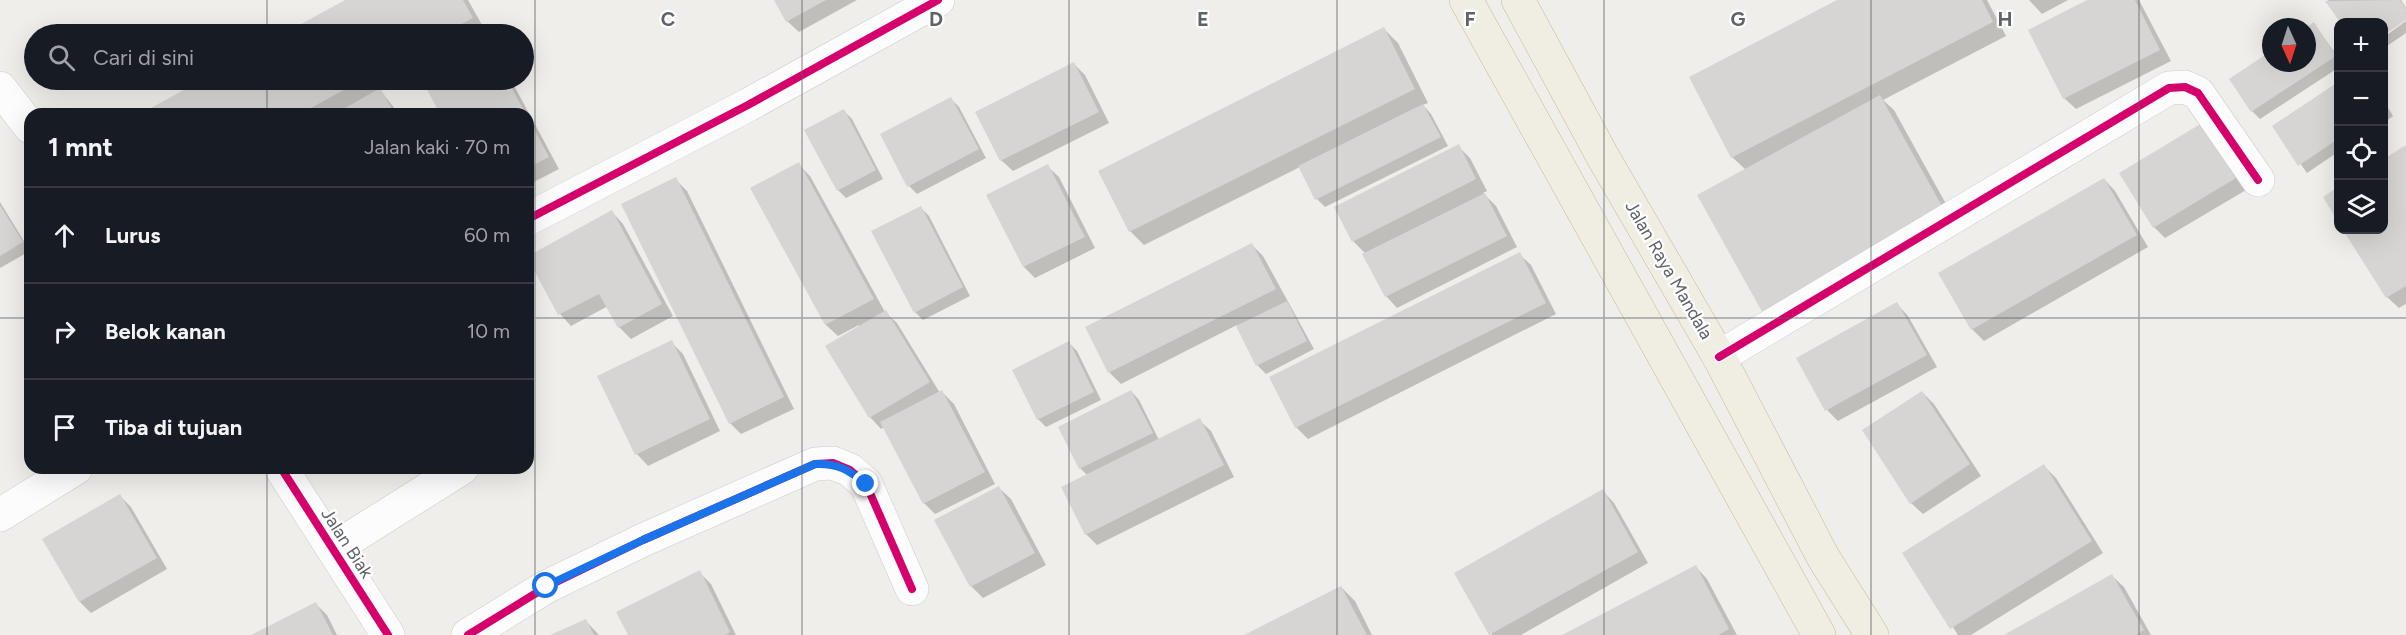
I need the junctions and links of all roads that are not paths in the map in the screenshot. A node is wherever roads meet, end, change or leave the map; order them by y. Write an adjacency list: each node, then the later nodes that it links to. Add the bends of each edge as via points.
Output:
1 (938, 0): 7 (street, via 748,105)
2 (1466, 0): 15 (highway)
3 (1518, 0): 8 (highway, Jalan Raya Mandala)
4 (0, 88): 5 (street)
5 (24, 119)
6 (2258, 180): 8 (street, via 2198,93 2185,87 2169,88)
7 (534, 216)
8 (1719, 357): 14 (highway, Jalan Raya Mandala)
9 (66, 474): 12 (street)
10 (285, 474): 13 (street, Jalan Biak)
11 (452, 474): 13 (street)
12 (0, 515)
13 (333, 549): 17 (street, Jalan Biak)
14 (1823, 557): 15 (highway); 20 (highway, Jalan Raya Mandala)
15 (1787, 577): 19 (highway)
16 (912, 589): 18 (street, via 866,484 850,470 833,463 815,464 546,586)
17 (388, 635)
18 (468, 635)
19 (1819, 635)
20 (1872, 635)

